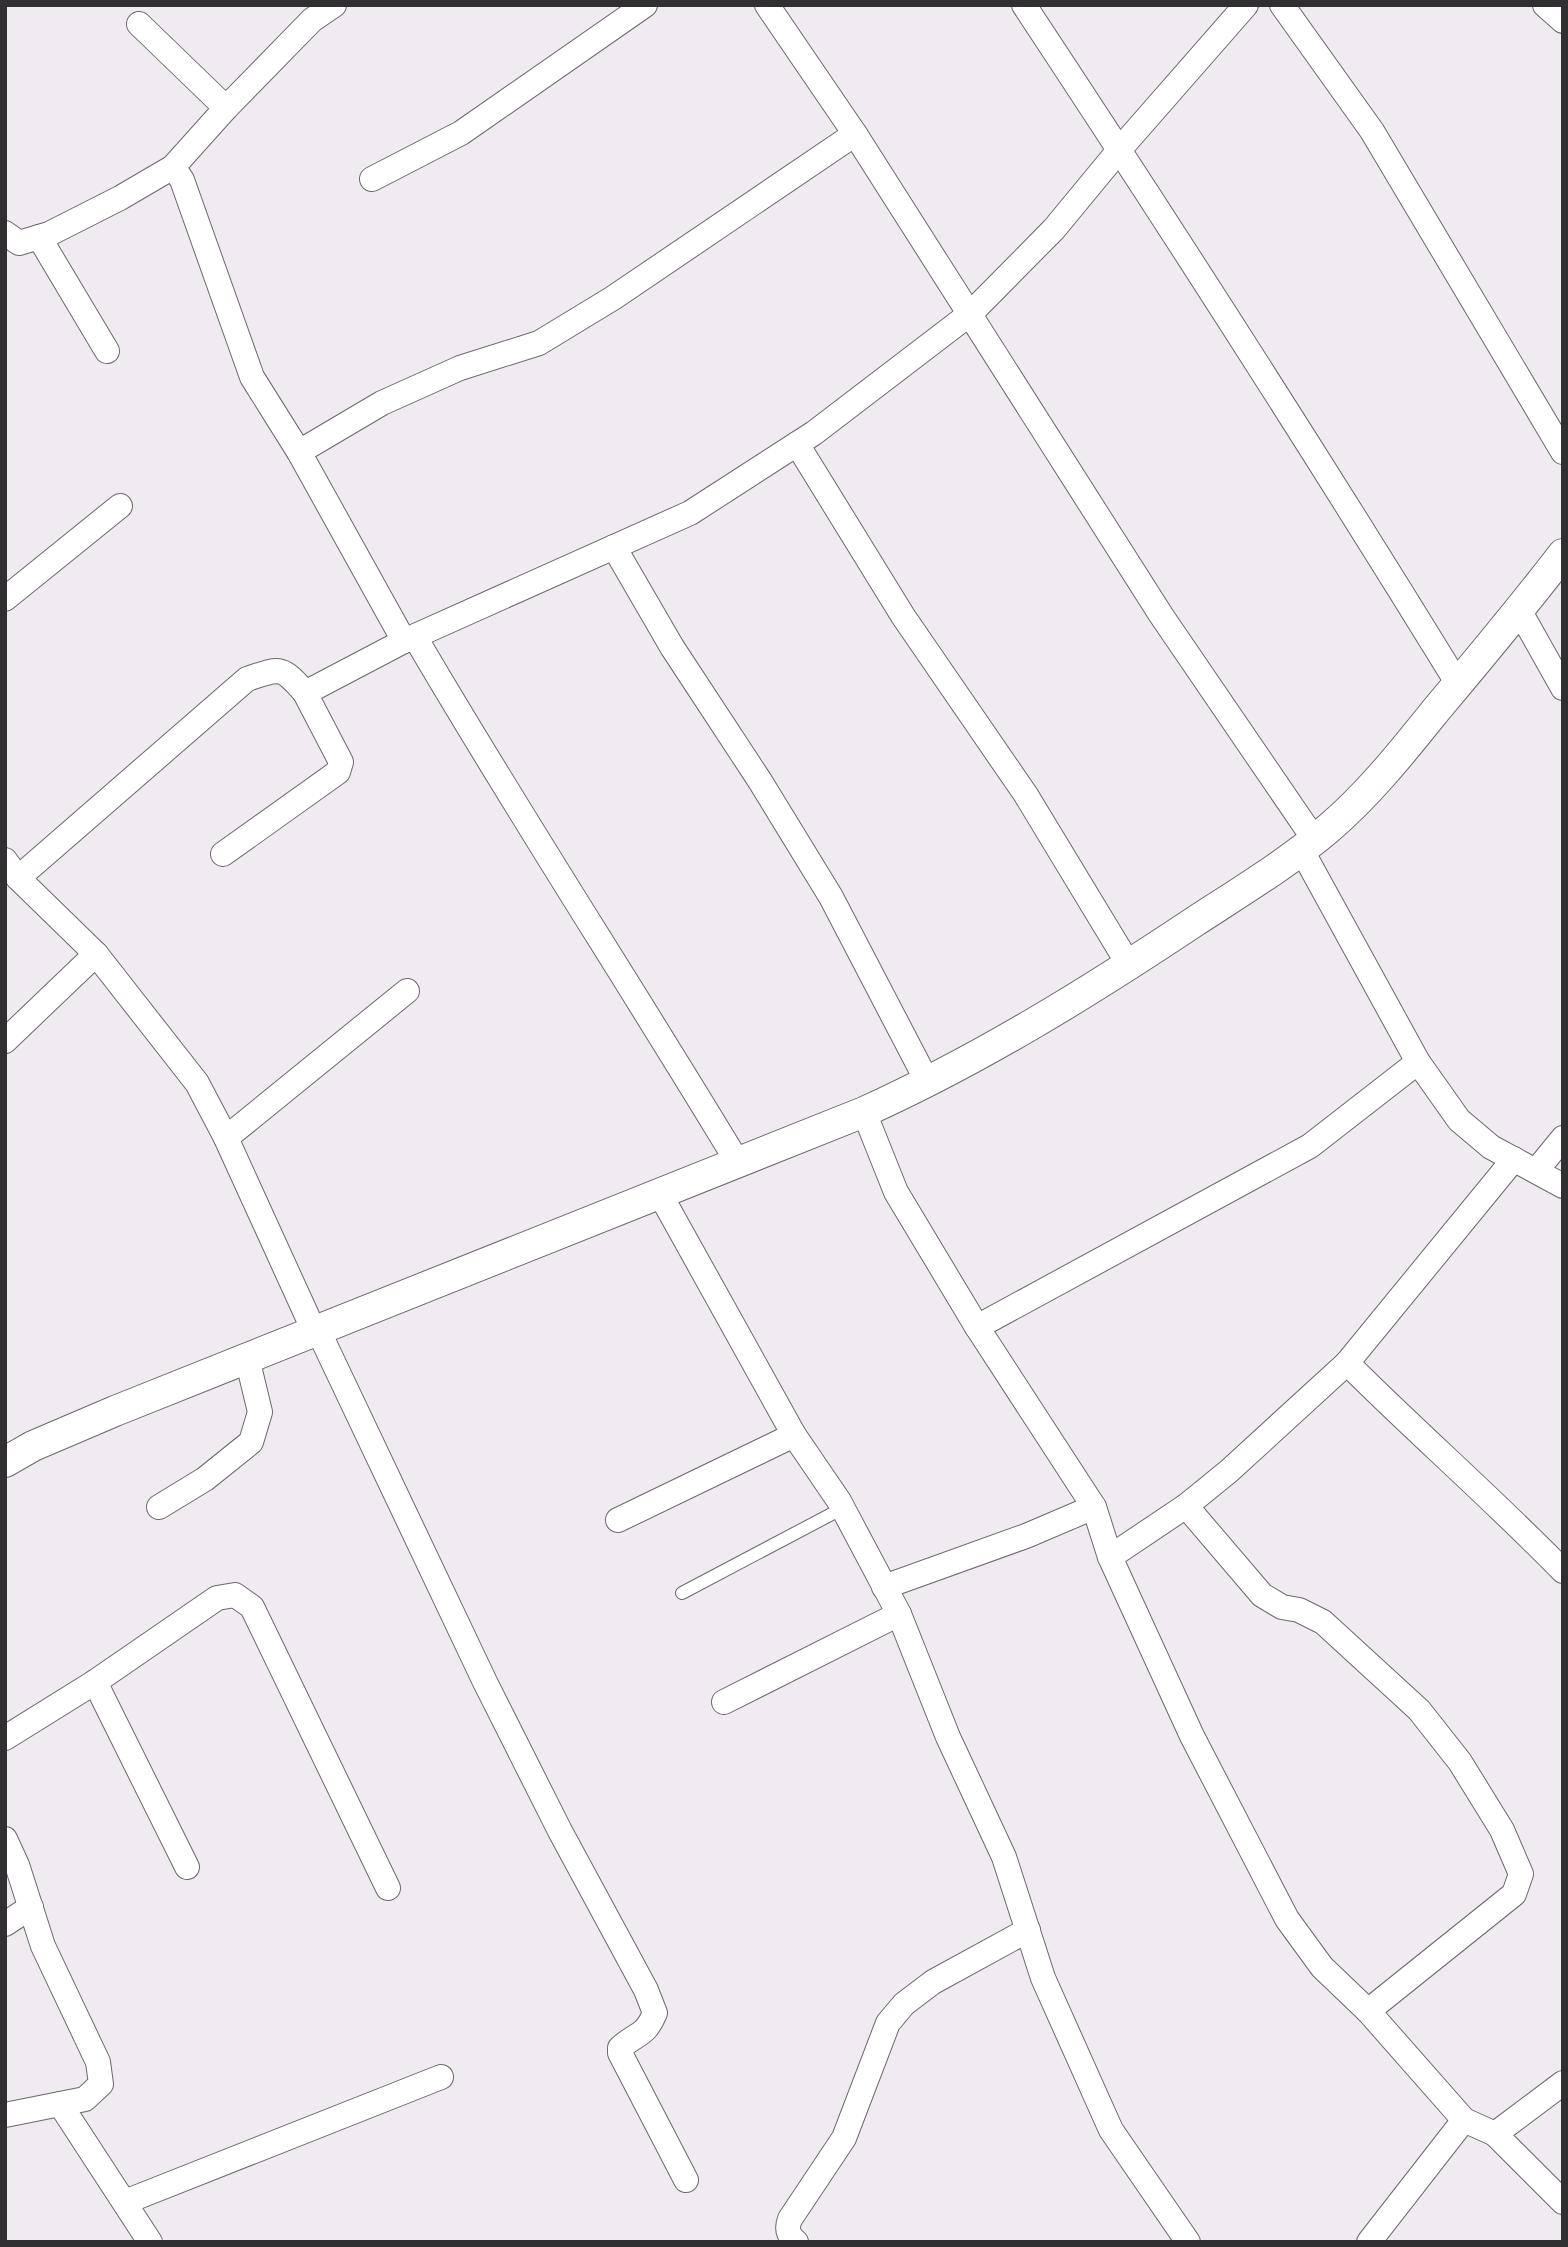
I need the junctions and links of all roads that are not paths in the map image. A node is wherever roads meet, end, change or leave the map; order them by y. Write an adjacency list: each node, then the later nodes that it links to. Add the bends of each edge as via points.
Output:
1 (334, 5): 10 (street, via 312,20)
2 (645, 5): 14 (street, via 461,133)
3 (767, 5): 11 (street)
4 (1024, 5): 12 (street)
5 (1246, 5): 12 (street)
6 (1282, 5): 21 (street, via 1373,131)
7 (1545, 5): 8 (street)
8 (1563, 21)
9 (138, 24): 10 (street)
10 (226, 107): 13 (street)
11 (855, 134): 17 (street); 20 (street, via 539,343 460,368 382,403)
12 (1120, 149): 17 (street, via 1054,229); 28 (street, via 1323,463)
13 (173, 167): 16 (street); 20 (street, via 182,180 252,377)
14 (372, 179)
15 (5, 233): 16 (street, via 19,243)
16 (39, 237): 18 (street)
17 (971, 313): 19 (street); 31 (street)
18 (107, 351)
19 (797, 444): 23 (street, via 690,513); 35 (street, via 903,615 1026,795)
20 (299, 452): 27 (street)
21 (1563, 452)
22 (120, 506): 25 (street)
23 (614, 547): 27 (street); 39 (street, via 831,897)
24 (1563, 554): 26 (street)
25 (7, 595)
26 (1519, 610): 28 (street); 29 (street)
27 (410, 639): 30 (street); 44 (street)
28 (1458, 684): 31 (street, via 1390,767)
29 (1563, 688)
30 (305, 693): 32 (street, via 341,762 338,772); 33 (street, via 288,674 274,670 247,679)
31 (1307, 844): 35 (street); 38 (street)
32 (223, 854)
33 (11, 869): 34 (street)
34 (96, 954): 37 (street); 41 (street, via 197,1083)
35 (1129, 964): 39 (street)
36 (407, 991): 41 (street)
37 (5, 1041)
38 (1418, 1062): 43 (street, via 1459,1120 1491,1147); 48 (street, via 1310,1146)
39 (928, 1083): 40 (street)
40 (864, 1112): 44 (street); 48 (street, via 896,1192)
41 (226, 1138): 49 (street)
42 (1563, 1138): 45 (street)
43 (1514, 1159): 45 (street); 51 (street)
44 (738, 1163): 47 (street)
45 (1536, 1171): 46 (street)
46 (1563, 1186)
47 (660, 1194): 49 (street); 52 (street)
48 (977, 1326): 56 (street)
49 (316, 1330): 50 (street); 80 (street, via 560,1831 646,1990 655,2013 649,2026 620,2048 620,2053)
50 (247, 1358): 53 (street, via 33,1446); 55 (street, via 260,1412 251,1442 205,1479)
51 (1348, 1363): 54 (street); 60 (street)
52 (794, 1435): 57 (street); 58 (street)
53 (5, 1462)
54 (1186, 1506): 59 (street); 73 (street, via 1262,1595 1323,1622 1419,1710 1460,1762 1502,1830 1521,1874 1514,1894)
55 (159, 1507)
56 (1094, 1507): 59 (street); 61 (street)
57 (843, 1508): 61 (street); 62 (lane)
58 (618, 1520)
59 (1110, 1557): 73 (street, via 1192,1736 1287,1919 1322,1967)
60 (1563, 1571)
61 (884, 1587): 63 (street)
62 (682, 1593)
63 (899, 1614): 65 (street); 72 (street, via 948,1737 1004,1857)
64 (95, 1682): 66 (street); 68 (street); 69 (street, via 217,1598 235,1595 252,1607)
65 (724, 1702)
66 (5, 1738)
67 (5, 1839): 70 (street)
68 (187, 1867)
69 (388, 1888)
70 (31, 1907): 71 (street); 76 (street, via 43,1946 98,2063 101,2084 85,2099)
71 (5, 1924)
72 (1028, 1930): 84 (street, via 933,1982 888,2023 844,2138 790,2219 789,2236); 85 (street, via 1043,1978 1111,2130)
73 (1368, 2011): 78 (street)
74 (441, 2077): 81 (street)
75 (1563, 2083): 79 (street)
76 (61, 2104): 77 (street); 81 (street)
77 (5, 2115)
78 (1464, 2120): 79 (street); 86 (street)
79 (1495, 2134): 82 (street)
80 (686, 2180)
81 (125, 2202): 83 (street)
82 (1563, 2202)
83 (150, 2242)
84 (796, 2242)
85 (1188, 2242)
86 (1369, 2242)

